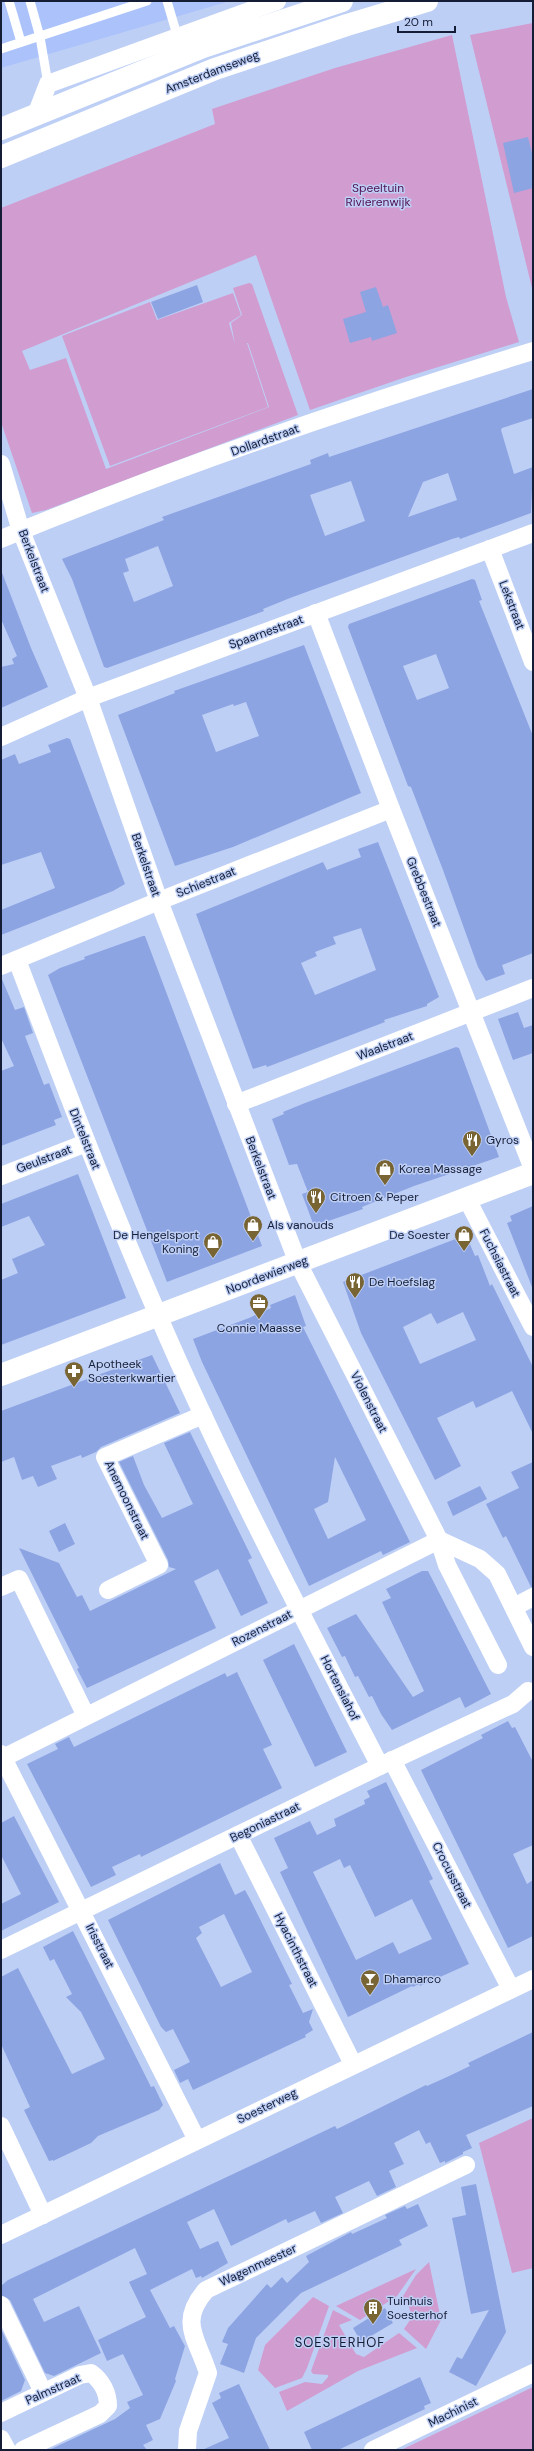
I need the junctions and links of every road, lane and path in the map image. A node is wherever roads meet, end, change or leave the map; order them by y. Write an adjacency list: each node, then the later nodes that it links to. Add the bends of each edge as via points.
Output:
1 (9, 1): 10 (lane)
2 (30, 1): 9 (lane)
3 (147, 1): 9 (lane)
4 (167, 1): 8 (lane)
5 (277, 1): 8 (street)
6 (342, 1): 13 (main road, Amsterdamseweg, via 204,47)
7 (427, 1): 15 (main road, Amsterdamseweg, via 215,70)
8 (177, 35): 12 (street)
9 (40, 37): 10 (lane); 12 (lane)
10 (21, 42): 11 (lane)
11 (1, 49)
12 (48, 84): 13 (street)
13 (36, 115): 14 (main road, Amsterdamseweg)
14 (1, 129)
15 (1, 157)
16 (533, 351): 19 (street, Dollardstraat, via 331,416)
17 (1, 464): 18 (street, Berkelstraat)
18 (6, 495): 19 (street, Berkelstraat)
19 (21, 531): 21 (street, Dollardstraat); 25 (street, Berkelstraat)
20 (533, 533): 22 (street, Spaarnestraat)
21 (1, 539)
22 (490, 549): 23 (street, Spaarnestraat); 24 (street, Lekstraat)
23 (316, 613): 25 (street, Spaarnestraat); 27 (street, Grebbestraat)
24 (533, 662)
25 (88, 698): 26 (street, Spaarnestraat); 28 (street, Berkelstraat)
26 (1, 737)
27 (391, 809): 28 (street, Schiestraat); 31 (street, Grebbestraat)
28 (159, 901): 29 (street, Schiestraat); 32 (street, Berkelstraat)
29 (9, 963): 33 (street, Dintelstraat)
30 (533, 988): 31 (street, Waalstraat)
31 (472, 1013): 32 (street, Waalstraat); 34 (street, Grebbestraat)
32 (236, 1104): 38 (street, Berkelstraat)
33 (86, 1143): 36 (street, Geulstraat); 39 (street, Dintelstraat)
34 (533, 1169)
35 (533, 1172): 37 (main road, Noordewierweg)
36 (1, 1176)
37 (467, 1199): 38 (main road, Noordewierweg); 40 (street, Fuchsiastraat)
38 (298, 1263): 39 (main road, Noordewierweg); 43 (street, Violenstraat)
39 (158, 1316): 41 (main road, Noordewierweg); 42 (street)
40 (533, 1327)
41 (1, 1375)
42 (203, 1415): 45 (street, Anemoonstraat, via 105,1457 159,1565); 48 (street)
43 (439, 1540): 47 (street, via 480,1558 497,1574); 48 (street, Rozenstraat); 50 (street, Violenstraat, via 447,1566)
44 (1, 1587): 52 (street, via 18,1579)
45 (108, 1590)
46 (533, 1597): 47 (street)
47 (514, 1607): 49 (street)
48 (299, 1610): 52 (street, Rozenstraat); 54 (street, Hortensiahof)
49 (533, 1647)
50 (498, 1665)
51 (531, 1690): 54 (street, Begoniastraat, via 513,1704)
52 (86, 1716): 53 (street, Rozenstraat)
53 (2, 1756): 56 (street, Irisstraat)
54 (386, 1763): 55 (street, Begoniastraat); 59 (street, Crocusstraat)
55 (238, 1835): 56 (street, Begoniastraat); 60 (street, Hyacinthstraat)
56 (82, 1910): 57 (street, Begoniastraat); 62 (street, Irisstraat)
57 (1, 1950)
58 (533, 1979): 59 (street, Soesterweg)
59 (511, 1989): 60 (street, Soesterweg)
60 (353, 2064): 62 (street, Soesterweg)
61 (1, 2126): 64 (street)
62 (197, 2140): 64 (street, Soesterweg)
63 (466, 2165): 73 (street, Wagenmeester, via 206,2290 192,2310 190,2321 191,2333 208,2373 188,2431)
64 (43, 2215): 65 (street, Soesterweg)
65 (1, 2235)
66 (1, 2306): 68 (street)
67 (533, 2374): 74 (street, Machinist)
68 (43, 2392): 69 (street, Palmstraat); 72 (street, Palmstraat, via 80,2375 91,2373 99,2379 108,2397 108,2406 100,2414)
69 (1, 2413)
70 (1, 2439): 71 (street)
71 (7, 2450)
72 (23, 2450)
73 (187, 2450)
74 (373, 2450)

